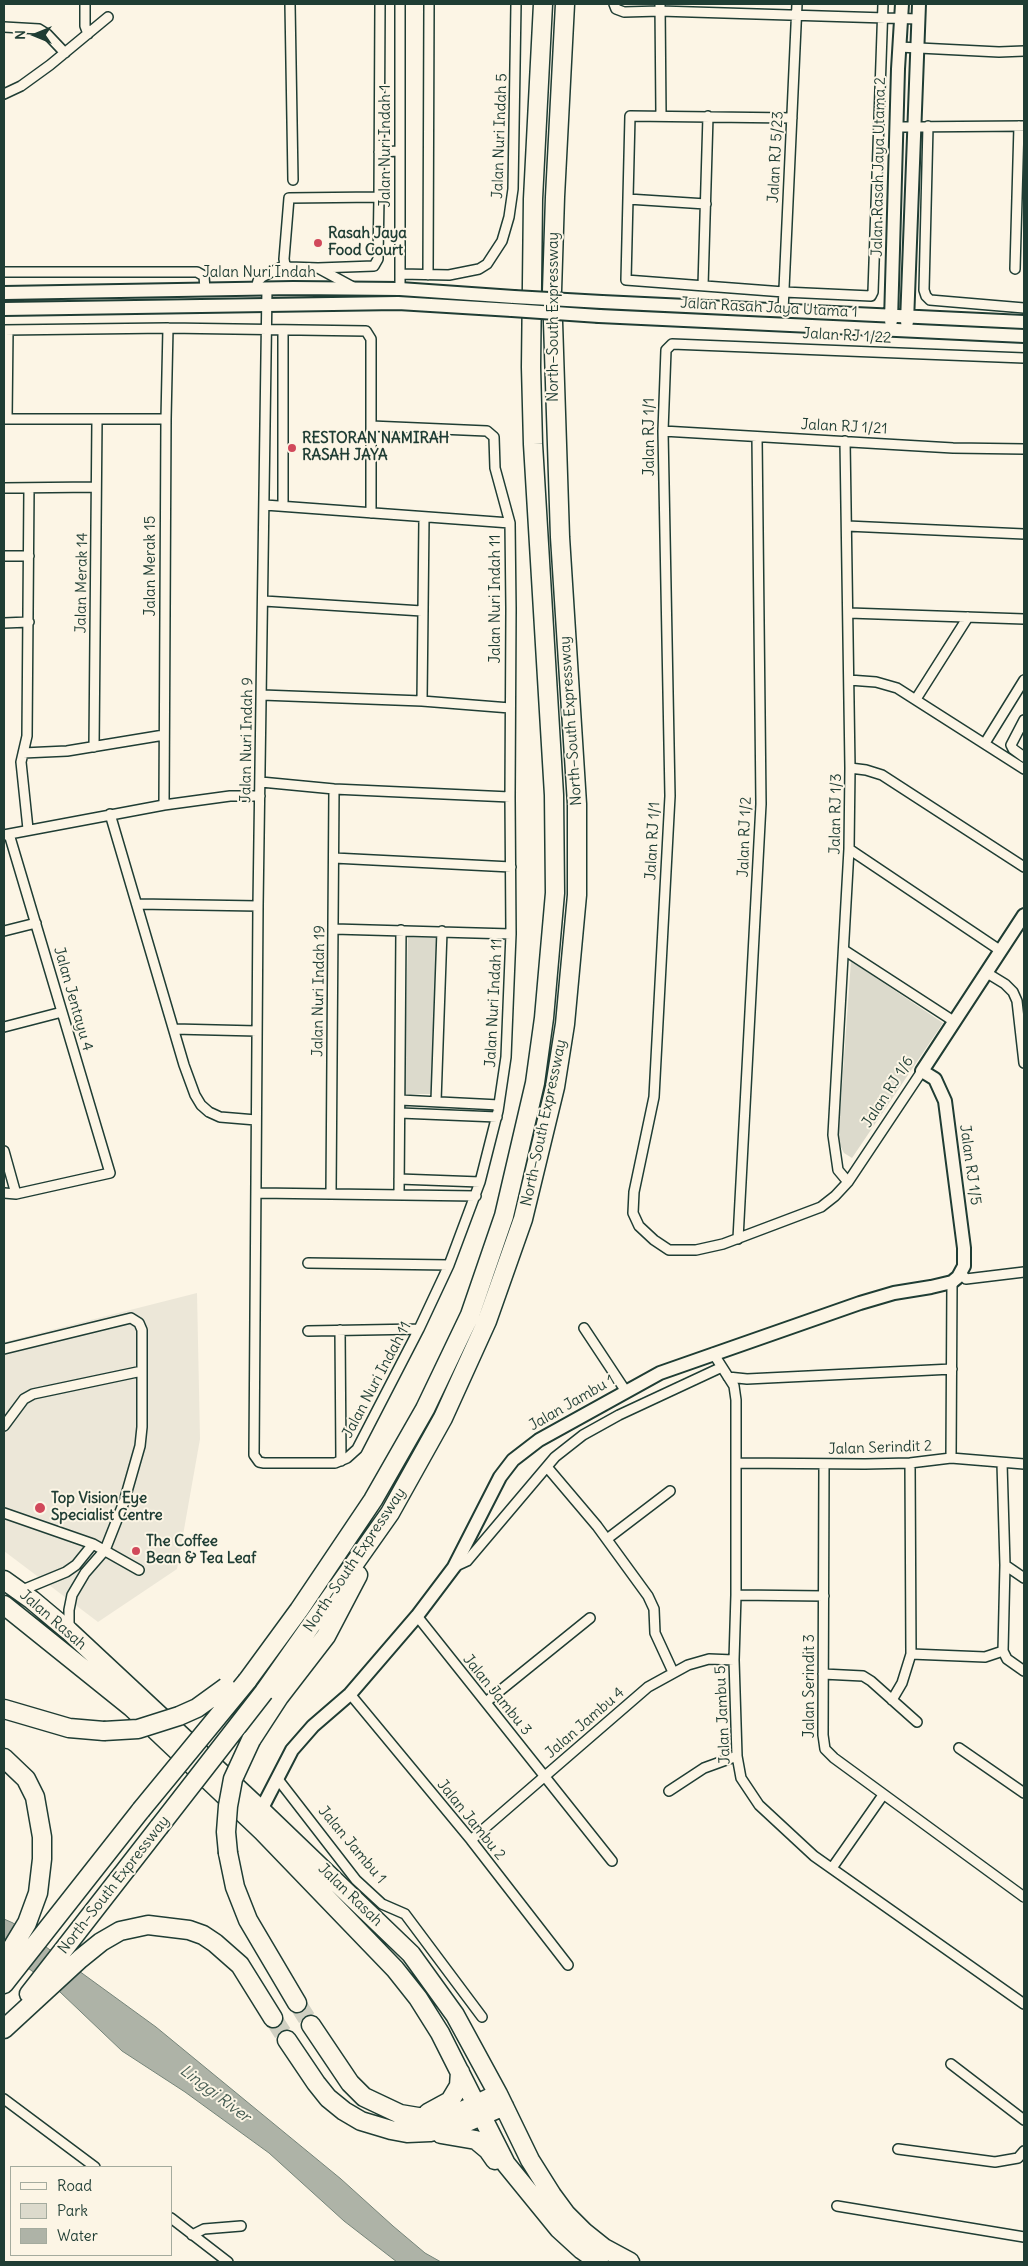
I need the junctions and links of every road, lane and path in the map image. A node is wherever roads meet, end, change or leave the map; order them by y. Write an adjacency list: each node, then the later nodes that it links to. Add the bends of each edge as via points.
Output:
1 (85, 4): 21 (street)
2 (290, 4): 36 (street)
3 (380, 4): 35 (street)
4 (400, 4): 34 (street, Jalan Nuri Indah 1)
5 (429, 4): 46 (street)
6 (516, 4): 46 (street, Jalan Nuri Indah 5, via 513,189 502,241 487,264 479,269 465,274)
7 (543, 4): 200 (highway, North–South Expressway, via 530,288 536,500 554,795 555,893 544,1018 534,1083 504,1216 470,1315 425,1409 373,1500)
8 (565, 4): 186 (highway, North–South Expressway, via 552,291 559,528 577,804 577,895 565,1024 554,1087 523,1219 490,1312 443,1418)
9 (614, 4): 14 (street, via 616,9 624,12)
10 (797, 4): 15 (street, Jalan RJ 5/23)
11 (883, 4): 17 (street)
12 (902, 4): 18 (main road, Jalan Rasah Jaya Utama 2)
13 (919, 4): 19 (main road)
14 (660, 7): 15 (street); 27 (street)
15 (796, 16): 17 (street); 29 (street, Jalan RJ 5/23)
16 (108, 17): 21 (street)
17 (883, 19): 18 (street); 52 (street, via 873,294)
18 (901, 19): 19 (street); 22 (main road, Jalan Rasah Jaya Utama 2)
19 (918, 19): 23 (main road)
20 (4, 27): 25 (street, via 39,29)
21 (88, 34): 25 (street)
22 (899, 47): 23 (street); 33 (main road, Jalan Rasah Jaya Utama 2)
23 (917, 48): 24 (street); 30 (main road)
24 (1024, 51)
25 (65, 53): 26 (street, via 21,86)
26 (4, 94)
27 (661, 115): 28 (street); 38 (street, via 630,116)
28 (708, 116): 29 (street); 39 (street)
29 (792, 118): 52 (street, Jalan RJ 5/23)
30 (914, 126): 31 (street); 33 (street); 61 (main road)
31 (928, 126): 32 (street); 57 (street, via 926,296 930,300)
32 (1022, 126): 40 (street)
33 (897, 127): 60 (main road, Jalan Rasah Jaya Utama 2)
34 (399, 151): 35 (street); 45 (street, Jalan Nuri Indah 1)
35 (379, 152): 37 (street)
36 (293, 180)
37 (379, 197): 41 (street, via 290,198); 42 (street, via 376,264 372,268)
38 (628, 199): 39 (street); 47 (street, via 626,280)
39 (706, 204): 47 (street)
40 (1020, 221): 43 (street)
41 (286, 264): 42 (street, via 289,267); 48 (street, via 262,277 258,281)
42 (318, 268): 50 (street)
43 (1015, 269)
44 (4, 272): 49 (street, via 197,272 204,276)
45 (400, 274): 46 (street, Jalan Nuri Indah 5); 51 (street, Jalan Nuri Indah 1)
46 (428, 275)
47 (703, 286): 52 (street)
48 (261, 288): 49 (main road, Jalan Nuri Indah); 50 (main road, Jalan Nuri Indah); 55 (street, Jalan Nuri Indah 9)
49 (205, 289): 53 (main road, Jalan Nuri Indah)
50 (355, 289): 51 (main road, Jalan Nuri Indah)
51 (400, 289): 54 (main road, Jalan Nuri Indah)
52 (784, 292): 59 (street, Jalan RJ 5/23)
53 (4, 293)
54 (514, 297): 59 (main road, Jalan Rasah Jaya Utama 1, bridge)
55 (268, 304): 56 (main road, Jalan Nuri Indah); 58 (main road, Jalan Nuri Indah, via 398,303); 65 (street, Jalan Nuri Indah 9)
56 (4, 308)
57 (1024, 308)
58 (512, 310): 67 (main road, Jalan Rasah Jaya Utama 1, bridge)
59 (783, 311): 60 (main road, Jalan Rasah Jaya Utama 1)
60 (892, 315): 61 (main road, Jalan Rasah Jaya Utama 1); 67 (main road, Jalan Rasah Jaya Utama 2)
61 (908, 315): 62 (main road, Jalan Rasah Jaya Utama 1); 68 (main road)
62 (1024, 322)
63 (168, 328): 64 (street); 65 (street); 72 (street, Jalan Merak 15)
64 (6, 330): 73 (street)
65 (268, 330): 66 (street); 83 (street, Jalan Nuri Indah 9)
66 (283, 330): 75 (street, via 363,330 369,333); 84 (street)
67 (891, 330): 68 (main road, Jalan Rasah Jaya Utama 1)
68 (907, 330): 69 (main road, Jalan Rasah Jaya Utama 1)
69 (1024, 336)
70 (668, 346): 71 (street, Jalan RJ 1/22, via 708,344); 76 (street, Jalan RJ 1/1, via 665,354)
71 (1024, 358)
72 (166, 418): 74 (street); 106 (street, Jalan Merak 15)
73 (5, 419): 74 (street)
74 (98, 419): 82 (street, Jalan Merak 14)
75 (371, 426): 85 (street); 87 (street, Jalan Nuri Indah 11, via 487,431 494,436 495,468)
76 (663, 431): 77 (street, Jalan RJ 1/21); 160 (street, Jalan RJ 1/1, via 670,796 654,1097 634,1192 633,1213 639,1226 669,1250 696,1250)
77 (756, 436): 78 (street, Jalan RJ 1/21); 160 (street, Jalan RJ 1/2, via 761,804)
78 (845, 441): 79 (street, Jalan RJ 1/21); 88 (street, Jalan RJ 1/3)
79 (1024, 449)
80 (4, 488): 81 (street)
81 (29, 488): 82 (street); 91 (street)
82 (96, 488): 108 (street, Jalan Merak 14)
83 (265, 505): 84 (street); 92 (street, Jalan Nuri Indah 9)
84 (283, 506): 85 (street)
85 (372, 513): 86 (street)
86 (424, 518): 87 (street); 93 (street)
87 (510, 523): 104 (street, Jalan Nuri Indah 11)
88 (847, 526): 89 (street); 94 (street, Jalan RJ 1/3)
89 (1024, 534)
90 (4, 556): 91 (street)
91 (29, 556): 97 (street)
92 (264, 601): 93 (street); 101 (street, Jalan Nuri Indah 9)
93 (422, 610): 103 (street)
94 (849, 613): 95 (street); 99 (street, Jalan RJ 1/3)
95 (968, 617): 96 (street); 102 (street)
96 (1024, 619)
97 (29, 622): 98 (street); 109 (street, via 27,736)
98 (4, 623)
99 (849, 680): 102 (street, via 876,682 897,688); 111 (street, Jalan RJ 1/3)
100 (1024, 680): 107 (street)
101 (262, 695): 103 (street); 113 (street, Jalan Nuri Indah 9)
102 (916, 699): 107 (street)
103 (422, 701): 104 (street)
104 (510, 708): 116 (street, Jalan Nuri Indah 11)
105 (1024, 720): 110 (street, via 1011,745)
106 (164, 735): 108 (street); 117 (street, Jalan Merak 15)
107 (985, 743): 112 (street)
108 (94, 747): 109 (street)
109 (23, 752): 119 (street)
110 (1024, 757)
111 (850, 768): 121 (street, Jalan RJ 1/3); 124 (street, via 882,775)
112 (1024, 768)
113 (261, 782): 114 (street); 115 (street, Jalan Nuri Indah 9)
114 (334, 788): 116 (street); 122 (street, Jalan Nuri Indah 19)
115 (260, 796): 117 (street); 126 (street, Jalan Nuri Indah 9)
116 (510, 797): 123 (street, Jalan Nuri Indah 11)
117 (164, 804): 118 (street)
118 (110, 814): 119 (street); 125 (street)
119 (28, 829): 120 (street)
120 (6, 834): 128 (street, Jalan Jentayu 4)
121 (849, 849): 134 (street, Jalan RJ 1/3); 135 (street)
122 (334, 858): 123 (street); 129 (street, Jalan Nuri Indah 19)
123 (511, 867): 133 (street, Jalan Nuri Indah 11)
124 (1024, 867)
125 (138, 904): 126 (street); 140 (street)
126 (258, 906): 141 (street, Jalan Nuri Indah 9)
127 (1024, 915): 135 (main road, Jalan RJ 1/6)
128 (36, 923): 131 (street); 137 (street, Jalan Jentayu 4)
129 (334, 928): 130 (street); 157 (street, Jalan Nuri Indah 19)
130 (401, 930): 132 (street); 144 (street)
131 (4, 931)
132 (442, 931): 133 (street); 145 (street)
133 (511, 934): 146 (street, Jalan Nuri Indah 11, via 506,1057)
134 (844, 950): 138 (street); 153 (street, Jalan RJ 1/3, via 833,1149 838,1170)
135 (1001, 951): 136 (main road, Jalan RJ 1/6)
136 (987, 973): 138 (main road, Jalan RJ 1/6); 142 (street, via 1013,992)
137 (62, 1012): 139 (street); 156 (street, Jalan Jentayu 4, via 110,1173)
138 (955, 1022): 143 (main road, Jalan RJ 1/6)
139 (4, 1027)
140 (174, 1029): 141 (street); 149 (street, via 201,1105 220,1117)
141 (257, 1031): 149 (street, Jalan Nuri Indah 9)
142 (1024, 1064)
143 (922, 1071): 153 (street, Jalan RJ 1/6); 164 (main road, Jalan RJ 1/5, via 935,1079 945,1101 964,1248 964,1266)
144 (400, 1100): 145 (street); 147 (street)
145 (436, 1102): 146 (street)
146 (499, 1105): 148 (street, Jalan Nuri Indah 11)
147 (400, 1113): 148 (street); 151 (street)
148 (497, 1117): 152 (street, Jalan Nuri Indah 11)
149 (256, 1120): 155 (street, Jalan Nuri Indah 9)
150 (4, 1151): 156 (street)
151 (399, 1179): 152 (street); 158 (street)
152 (480, 1182): 159 (street, Jalan Nuri Indah 11)
153 (848, 1182): 160 (street, Jalan RJ 1/6, via 821,1208)
154 (4, 1193): 156 (street)
155 (258, 1193): 157 (street); 178 (street, Jalan Nuri Indah 9, via 254,1455 259,1462 308,1464)
156 (16, 1194)
157 (331, 1194): 158 (street)
158 (399, 1194): 159 (street)
159 (476, 1196): 162 (street, Jalan Nuri Indah 11)
160 (738, 1239)
161 (308, 1262): 162 (street)
162 (450, 1265): 166 (street, Jalan Nuri Indah 11)
163 (1024, 1272): 164 (street, Jalan Jambu 1, via 966,1280)
164 (957, 1277): 170 (main road, Jalan Jambu 1, via 885,1296); 172 (street)
165 (584, 1328): 175 (street)
166 (419, 1329): 167 (street); 178 (street, Jalan Nuri Indah 11, via 357,1449)
167 (340, 1330): 168 (street); 178 (street)
168 (308, 1331)
169 (4, 1349): 173 (street, via 131,1318 139,1323 142,1330)
170 (713, 1353): 171 (street, Jalan Jambu 5); 175 (main road, Jalan Jambu 1)
171 (722, 1367): 174 (street, Jalan Jambu 5); 184 (street, via 583,1435)
172 (952, 1368): 174 (street, via 747,1379); 177 (street)
173 (142, 1370): 176 (street, via 33,1394 24,1399); 190 (street, via 140,1446 124,1502)
174 (728, 1377): 179 (street, Jalan Jambu 5, via 734,1386 736,1400)
175 (625, 1390): 192 (main road, Jalan Jambu 1, via 539,1440 513,1460 500,1477)
176 (4, 1426)
177 (951, 1458): 180 (street, Jalan Serindit 2); 181 (street, Jalan Serindit 2)
178 (341, 1461)
179 (736, 1463): 182 (street, Jalan Serindit 2); 197 (street, Jalan Jambu 5)
180 (910, 1463): 182 (street, Jalan Serindit 2); 204 (street)
181 (1002, 1463): 183 (street, Jalan Serindit 2); 191 (street)
182 (824, 1464): 198 (street, Jalan Serindit 3)
183 (1024, 1464)
184 (547, 1467): 188 (street); 192 (street, via 467,1561)
185 (670, 1492): 188 (street)
186 (390, 1512): 231 (highway, bridge, via 326,1636 251,1740 233,1779 226,1832 236,1887 248,1920); 236 (highway, North–South Expressway, bridge, via 264,1692)
187 (4, 1514): 189 (street)
188 (607, 1539): 208 (street, via 648,1596 654,1609 655,1634)
189 (93, 1544): 190 (street); 196 (street, via 76,1566)
190 (105, 1550): 193 (street); 203 (street, via 72,1595)
191 (1005, 1566): 194 (street); 205 (street)
192 (454, 1567): 201 (main road, Jalan Jambu 1)
193 (138, 1570)
194 (1024, 1578)
195 (4, 1580): 196 (highway, Jalan Rasah)
196 (20, 1591): 203 (highway, Jalan Rasah)
197 (736, 1595): 198 (street); 206 (street, Jalan Jambu 5)
198 (824, 1596): 209 (street, Jalan Serindit 3)
199 (4, 1605): 239 (highway, Jalan Rasah, via 131,1707 263,1832 395,1969 418,1998)
200 (299, 1610): 213 (highway, bridge, via 226,1688 179,1716 138,1729 104,1731 69,1728); 230 (highway, North–South Expressway, bridge, via 247,1681)
201 (417, 1616): 210 (main road, Jalan Jambu 1); 212 (street, Jalan Jambu 3)
202 (590, 1618): 212 (street)
203 (69, 1631): 223 (highway, Jalan Rasah)
204 (911, 1654): 205 (street); 211 (street, via 902,1684)
205 (1005, 1655): 207 (street)
206 (734, 1660): 208 (street, Jalan Jambu 4, via 709,1659); 216 (street, Jalan Jambu 5)
207 (1024, 1670)
208 (673, 1672): 218 (street, Jalan Jambu 4, via 648,1686)
209 (823, 1674): 211 (street, via 863,1676); 222 (street, Jalan Serindit 3, via 822,1735 825,1749)
210 (350, 1694): 219 (main road, Jalan Jambu 1, via 313,1726 292,1750); 224 (street, Jalan Jambu 2)
211 (892, 1700): 214 (street)
212 (486, 1702): 218 (street, Jalan Jambu 3)
213 (4, 1709)
214 (917, 1722)
215 (960, 1748): 221 (street)
216 (738, 1756): 220 (street, via 704,1768); 226 (street, Jalan Jambu 5, via 741,1778 760,1806 814,1856)
217 (4, 1758): 228 (highway, via 26,1779 35,1797 42,1837 41,1877 27,1923)
218 (545, 1776): 224 (street, Jalan Jambu 4); 225 (street, Jalan Jambu 3)
219 (277, 1778): 223 (main road, Jalan Jambu 1); 233 (street, Jalan Jambu 1, via 356,1880 382,1904 405,1914)
220 (669, 1790)
221 (1024, 1793)
222 (884, 1795): 226 (street); 227 (street, Jalan Serindit 3)
223 (261, 1810): 241 (highway, Jalan Rasah, via 411,1954 455,2015)
224 (471, 1840): 229 (street, Jalan Jambu 2)
225 (612, 1861)
226 (832, 1868): 232 (street, Jalan Jambu 5)
227 (1024, 1897)
228 (4, 1961)
229 (568, 1965)
230 (4, 1984)
231 (297, 2003)
232 (1024, 2004)
233 (482, 2017)
234 (273, 2018): 236 (highway, via 240,1965 215,1943 189,1930 148,1925 120,1931 80,1959)
235 (311, 2025): 243 (highway, via 350,2083 364,2097 393,2111)
236 (4, 2027)
237 (288, 2040): 245 (highway, via 316,2083 344,2111 362,2121 391,2130)
238 (951, 2064): 244 (street)
239 (460, 2072): 242 (highway, Jalan Rasah); 243 (highway, via 459,2086 450,2101)
240 (4, 2099): 248 (street)
241 (501, 2100): 242 (highway); 257 (highway, Jalan Rasah, via 530,2160 566,2214 604,2248)
242 (478, 2111): 243 (highway); 245 (highway, via 465,2124); 251 (highway, Jalan Rasah, via 506,2164)
243 (418, 2117)
244 (1024, 2120)
245 (430, 2132): 251 (highway, via 470,2137 481,2143 520,2192)
246 (898, 2149): 247 (street, via 994,2162 1018,2158)
247 (1024, 2151)
248 (94, 2166)
249 (837, 2206): 254 (street)
250 (172, 2219): 253 (street)
251 (549, 2219): 256 (highway, Jalan Rasah)
252 (241, 2226): 253 (street, via 204,2229)
253 (192, 2234): 255 (street)
254 (1024, 2237)
255 (228, 2262)
256 (599, 2262)
257 (630, 2262)

